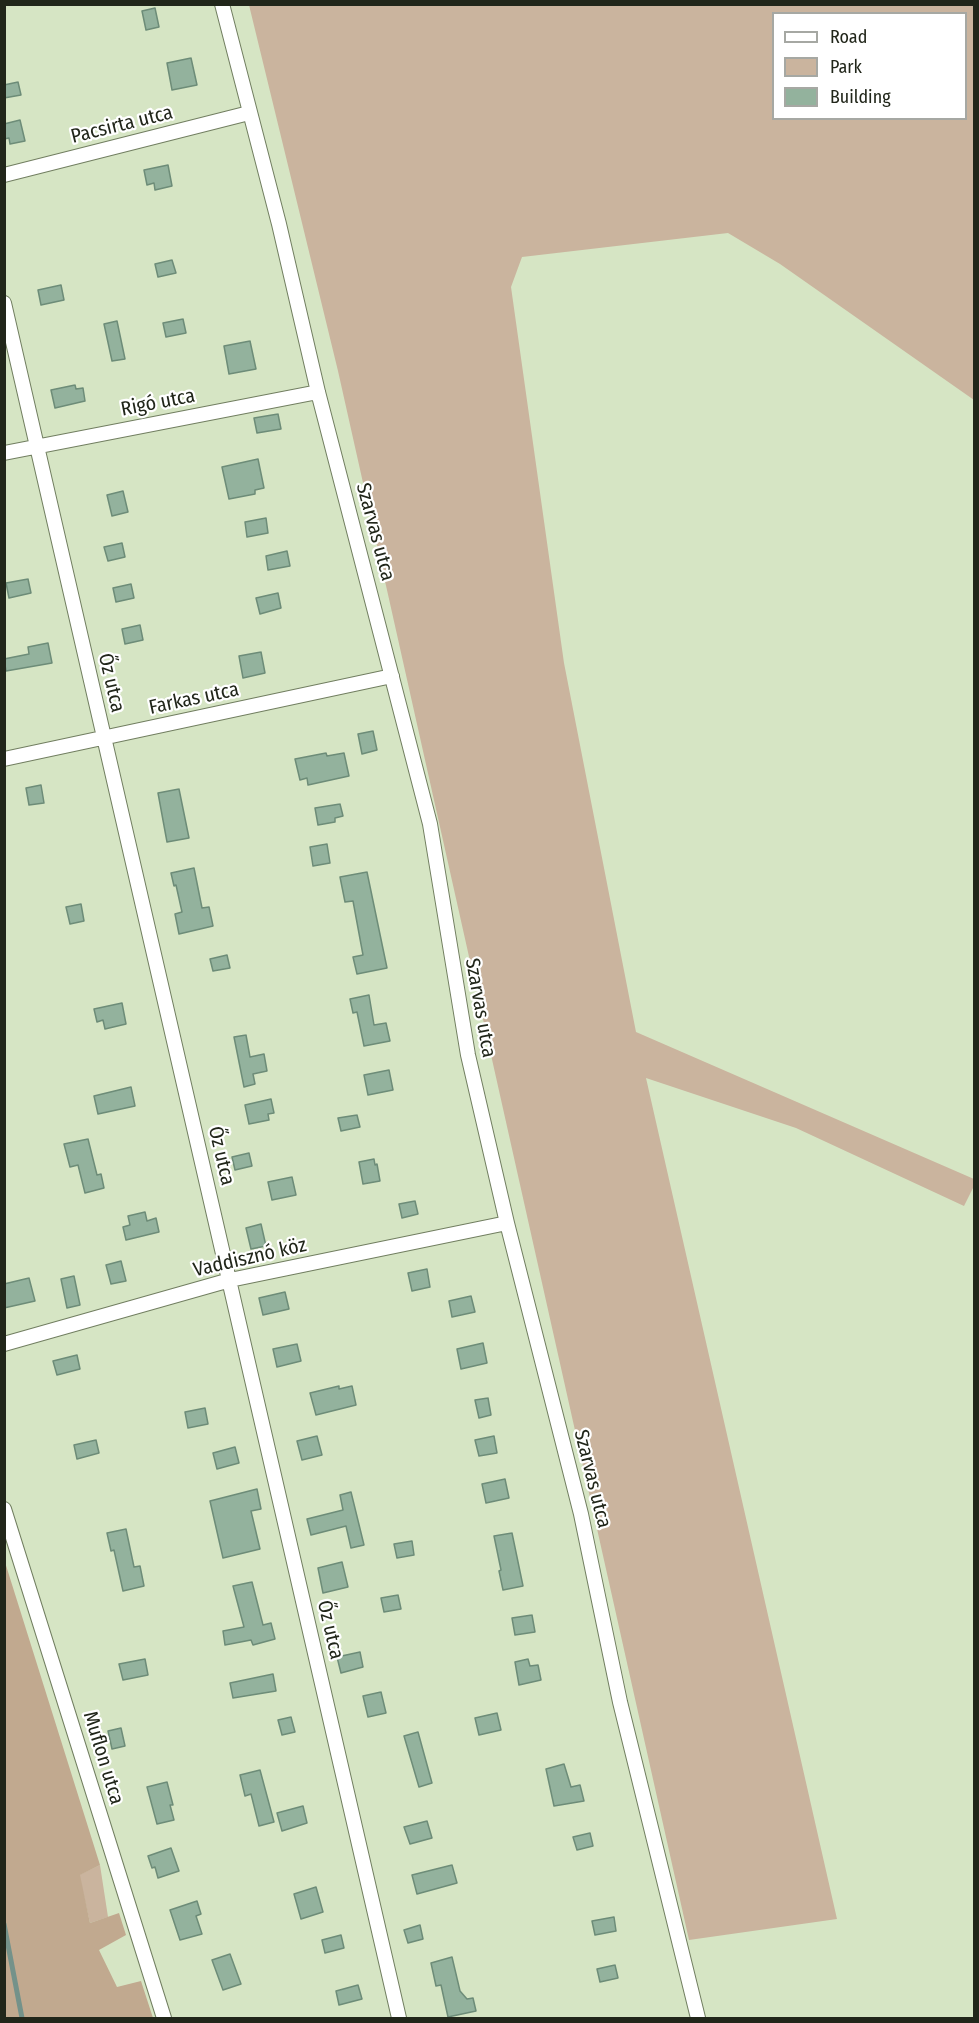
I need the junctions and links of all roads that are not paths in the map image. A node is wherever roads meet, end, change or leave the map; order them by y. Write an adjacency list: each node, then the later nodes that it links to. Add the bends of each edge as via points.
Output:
1 (222, 4): 2 (street, Szarvas utca)
2 (249, 113): 3 (street, Pacsirta utca); 5 (street, Szarvas utca)
3 (4, 175)
4 (4, 303): 6 (street, Őz utca)
5 (318, 392): 6 (street, Rigó utca); 8 (street, Szarvas utca)
6 (38, 446): 7 (street, Rigó utca); 9 (street, Őz utca)
7 (4, 453)
8 (392, 676): 9 (street, Farkas utca); 11 (street, Szarvas utca, via 430,824 468,1055)
9 (104, 739): 10 (street, Farkas utca); 12 (street, Őz utca)
10 (4, 759)
11 (507, 1223): 12 (street, Vaddisznó köz); 17 (street, Szarvas utca, via 581,1514 620,1702)
12 (230, 1280): 13 (street, Vaddisznó köz); 16 (street, Őz utca)
13 (4, 1344)
14 (4, 1509): 15 (street, Muflon utca)
15 (164, 2019)
16 (399, 2019)
17 (698, 2019)

